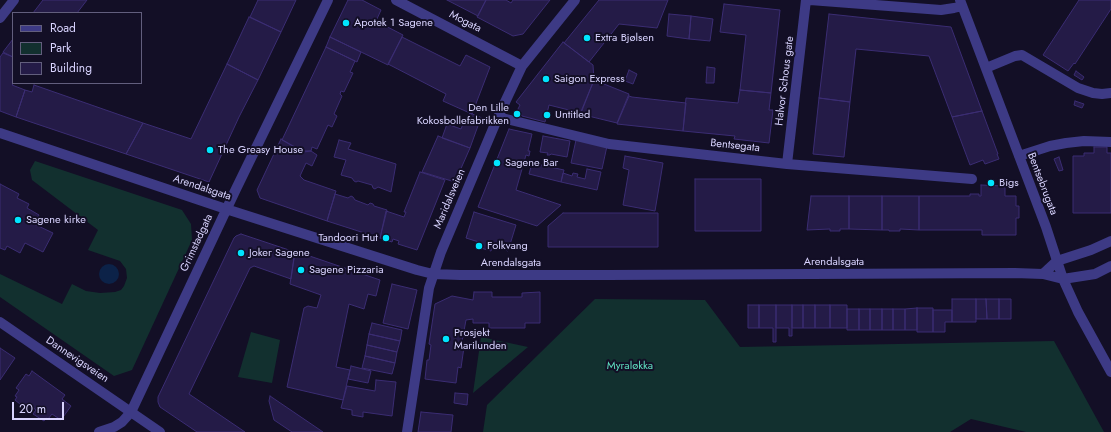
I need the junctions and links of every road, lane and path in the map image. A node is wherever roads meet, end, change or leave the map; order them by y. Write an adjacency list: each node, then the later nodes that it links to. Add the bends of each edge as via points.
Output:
1 (14, 0): 8 (street)
2 (328, 0): 18 (street, Grimstadgata)
3 (396, 0): 9 (street, Mogata)
4 (576, 0): 9 (street, Maridalsveien)
5 (806, 0): 16 (street, Halvor Schous gate)
6 (810, 0): 7 (street, via 941,10 954,8)
7 (961, 3): 10 (street, Bentsebrugata)
8 (0, 18)
9 (522, 66): 12 (street, Maridalsveien)
10 (986, 68): 11 (street, via 1022,55 1078,88 1093,93); 15 (street, Bentsebrugata)
11 (1111, 93)
12 (498, 117): 16 (street, Bentsegata, via 609,144); 22 (street, Maridalsveien)
13 (0, 133): 18 (street, Arendalsgata)
14 (1111, 142): 15 (street, via 1066,143)
15 (1019, 156): 20 (street, Bentsebrugata)
16 (788, 164): 17 (street, Bentsegata)
17 (972, 179)
18 (226, 209): 22 (street, Arendalsgata); 27 (street, Grimstadgata)
19 (1111, 240): 20 (street, via 1091,250)
20 (1057, 261): 23 (street); 24 (street, Bentsebrugata)
21 (1111, 266): 24 (street, via 1095,274)
22 (434, 274): 23 (street, Arendalsgata); 30 (street, Maridalsveien, via 429,288)
23 (1043, 274): 24 (street, Arendalsgata)
24 (1063, 279): 26 (street, Bentsebrugata)
25 (0, 322): 27 (street, Dannevigsveien)
26 (1111, 372)
27 (131, 412): 28 (street, via 114,427); 29 (street, Dannevigsveien)
28 (99, 432)
29 (160, 432)
30 (407, 432)

